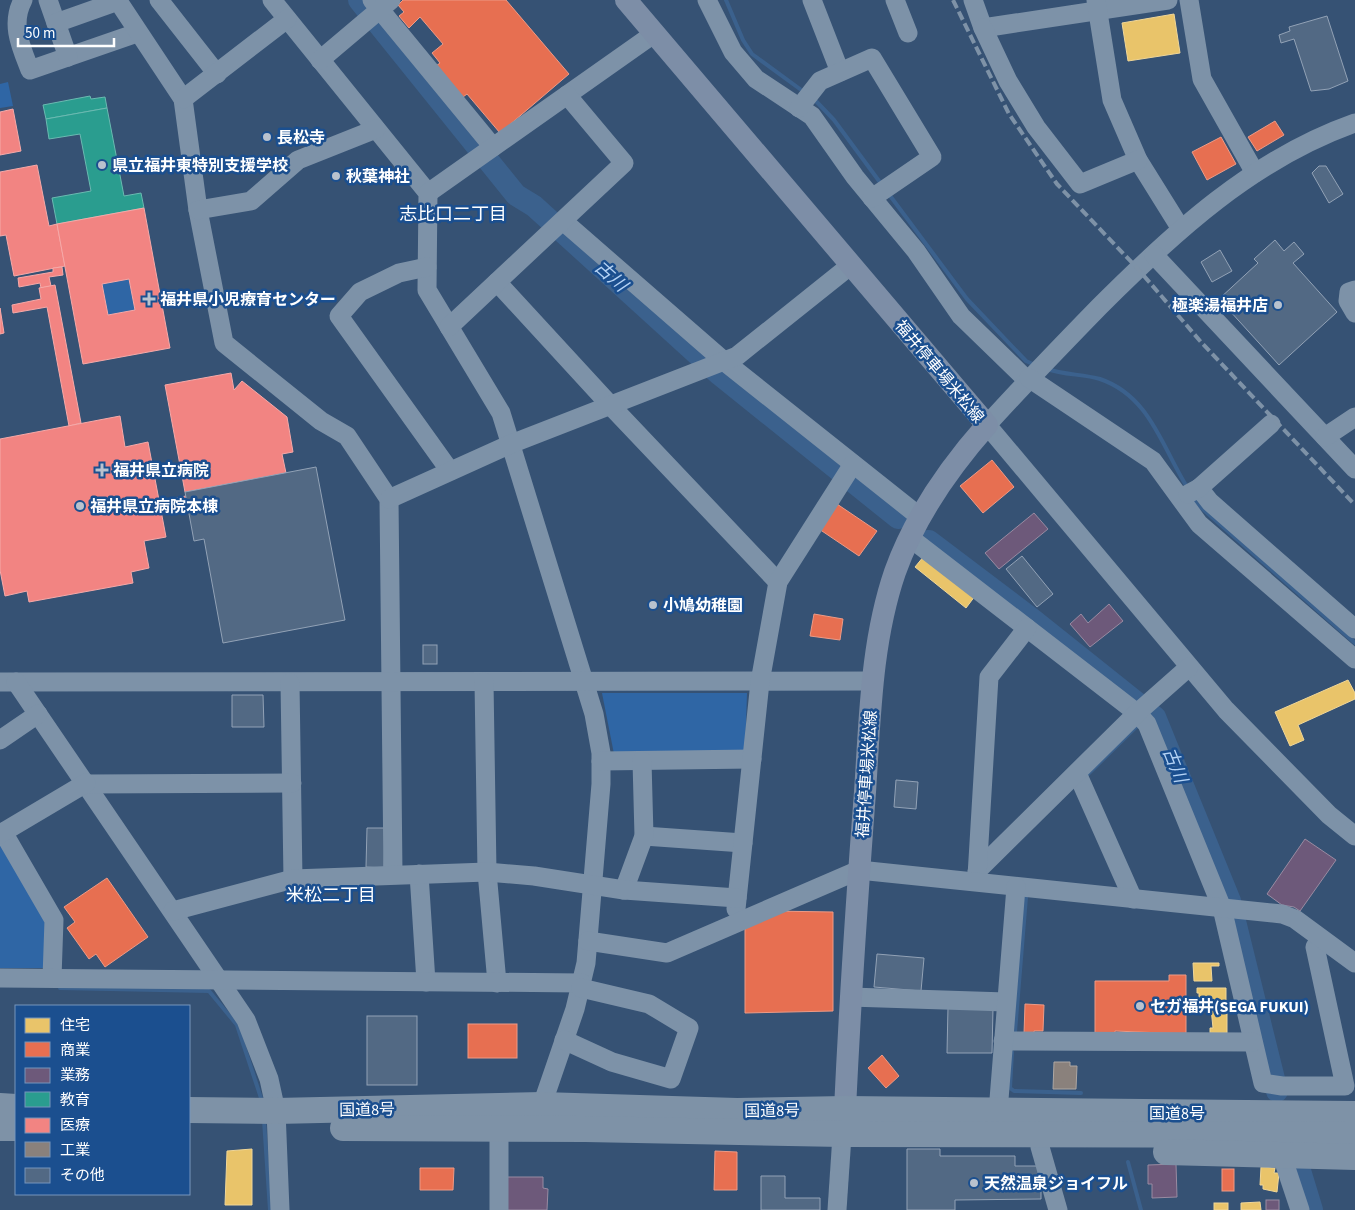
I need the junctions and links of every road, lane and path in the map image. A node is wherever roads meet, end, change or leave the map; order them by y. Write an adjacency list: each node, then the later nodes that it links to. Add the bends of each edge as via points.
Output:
1 (23, 0): 20 (street, via 16,34 30,70)
2 (48, 0): 15 (street)
3 (159, 0): 23 (street)
4 (272, 0): 14 (street)
5 (626, 0): 18 (main road, 福井停車場米松線)
6 (707, 0): 26 (street, via 733,52 750,72)
7 (812, 0): 22 (street)
8 (895, 0): 19 (street)
9 (973, 0): 16 (street)
10 (1168, 0): 13 (street)
11 (1189, 0): 31 (street, via 1202,79)
12 (381, 3): 21 (street); 29 (street)
13 (1096, 5): 16 (street); 30 (street, via 1112,100)
14 (287, 19): 21 (street); 23 (street)
15 (56, 23): 17 (street, via 118,1); 20 (street)
16 (983, 28): 30 (street, via 1008,81 1036,127 1080,184)
17 (137, 33): 20 (street); 25 (street)
18 (655, 33): 24 (street); 38 (main road, 福井停車場米松線)
19 (908, 33)
20 (68, 57)
21 (320, 60): 28 (street)
22 (840, 72): 26 (street, via 820,81); 33 (street, via 872,58 932,157)
23 (217, 74): 25 (street)
24 (567, 95): 29 (street); 35 (street, via 624,163)
25 (183, 99): 34 (street)
26 (799, 108): 33 (street, via 812,116)
27 (1355, 123): 31 (street, via 1328,132)
28 (376, 129): 32 (street); 34 (street, via 298,160 251,201)
29 (493, 147): 32 (street)
30 (1138, 160): 36 (street)
31 (1255, 173): 36 (street)
32 (428, 193): 39 (street)
33 (872, 198): 45 (street, via 916,251 961,316)
34 (198, 210): 57 (street, via 224,343 321,421 347,436)
35 (563, 221): 40 (street); 44 (street)
36 (1181, 229): 37 (street)
37 (1154, 255): 45 (street); 50 (street)
38 (851, 265): 44 (street, via 737,356); 49 (main road, 福井停車場米松線)
39 (427, 267): 43 (street, via 427,290); 54 (street, via 399,273 360,292 339,316)
40 (497, 282): 43 (street); 46 (street)
41 (1355, 290): 42 (street, via 1349,292 1348,301)
42 (1355, 313)
43 (449, 327): 51 (street, via 501,413)
44 (725, 362): 46 (street); 52 (street)
45 (1028, 379): 49 (street); 56 (street, via 1153,461)
46 (611, 406): 51 (street); 60 (street)
47 (1355, 417): 50 (street)
48 (1271, 424): 55 (street)
49 (987, 425): 58 (main road, 福井停車場米松線, via 952,466); 64 (street)
50 (1325, 437): 53 (street)
51 (511, 444): 54 (street); 70 (street)
52 (853, 464): 58 (street); 60 (street)
53 (1355, 468)
54 (450, 471): 57 (street)
55 (1199, 488): 56 (street); 62 (street, via 1210,502)
56 (1181, 498): 63 (street, via 1198,524)
57 (389, 499): 68 (street)
58 (920, 518): 59 (main road, 福井停車場米松線)
59 (909, 537): 61 (street); 65 (main road, 福井停車場米松線, via 883,614)
60 (778, 582): 71 (street)
61 (1027, 628): 72 (street); 89 (street, via 989,677)
62 (1355, 629)
63 (1355, 660)
64 (1189, 668): 72 (street); 83 (street, via 1285,771)
65 (873, 681): 71 (street); 85 (main road, 福井停車場米松線)
66 (8, 682): 67 (street); 73 (street)
67 (290, 682): 68 (street); 79 (street)
68 (392, 682): 69 (street); 87 (street)
69 (484, 682): 70 (street); 86 (street)
70 (586, 682): 71 (street); 76 (street)
71 (760, 682): 75 (street)
72 (1137, 713): 78 (street); 96 (street, via 1147,724)
73 (38, 714): 74 (street); 80 (street)
74 (0, 740)
75 (752, 759): 77 (street); 84 (street)
76 (601, 761): 77 (street); 91 (street)
77 (642, 761): 82 (street)
78 (1077, 773): 89 (street); 95 (street)
79 (292, 783): 80 (street); 90 (street)
80 (86, 784): 81 (street); 97 (street)
81 (1, 833): 103 (street, via 54,920)
82 (644, 836): 84 (street); 93 (street)
83 (1355, 836)
84 (743, 843): 94 (street)
85 (859, 870): 89 (street); 98 (street); 108 (main road, 福井停車場米松線)
86 (487, 872): 88 (street); 91 (street); 106 (street)
87 (393, 874): 88 (street); 90 (street)
88 (420, 874): 105 (street)
89 (977, 877): 92 (street)
90 (293, 879): 97 (street)
91 (592, 884): 93 (street); 100 (street)
92 (1016, 887): 95 (street); 109 (street)
93 (624, 890): 94 (street)
94 (737, 898): 98 (street)
95 (1133, 899): 96 (street)
96 (1222, 908): 99 (street, via 1282,914 1295,919); 112 (street)
97 (173, 911): 104 (street)
98 (734, 924): 100 (street, via 667,953)
99 (1320, 939): 101 (street); 113 (street, via 1314,947)
100 (588, 941): 107 (street)
101 (1355, 963)
102 (0, 978): 103 (street)
103 (52, 978): 104 (street)
104 (219, 980): 105 (street); 121 (street, via 246,1020 269,1079)
105 (426, 982): 106 (street)
106 (497, 983): 107 (street)
107 (581, 985): 110 (street); 110 (street, via 649,1004 689,1028 671,1079 612,1062)
108 (850, 997): 109 (street); 117 (main road, 福井停車場米松線)
109 (1006, 1002): 111 (street)
110 (564, 1040): 114 (street)
111 (1003, 1041): 112 (street); 119 (street)
112 (1253, 1042): 113 (street, via 1263,1083)
113 (1350, 1090)
114 (542, 1105): 117 (highway, 国道8号, via 737,1111); 121 (highway, 国道8号)
115 (0, 1106): 116 (highway)
116 (15, 1107)
117 (845, 1109): 119 (highway, 国道8号); 126 (street)
118 (190, 1110): 121 (highway, 国道8号)
119 (998, 1112): 120 (highway, 国道8号)
120 (1355, 1114)
121 (276, 1120): 124 (highway, 国道8号); 125 (highway, 国道8号, via 372,1127); 132 (street)
122 (0, 1128): 123 (highway)
123 (15, 1128)
124 (190, 1128)
125 (499, 1129): 126 (highway, 国道8号); 133 (street)
126 (842, 1134): 127 (highway, 国道8号); 134 (street)
127 (970, 1134): 128 (highway, 国道8号); 129 (highway, via 998,1142)
128 (1355, 1135)
129 (1040, 1147): 130 (highway); 135 (street)
130 (1282, 1156): 131 (highway); 136 (street)
131 (1355, 1157)
132 (280, 1210)
133 (499, 1210)
134 (837, 1210)
135 (1058, 1210)
136 (1300, 1210)

